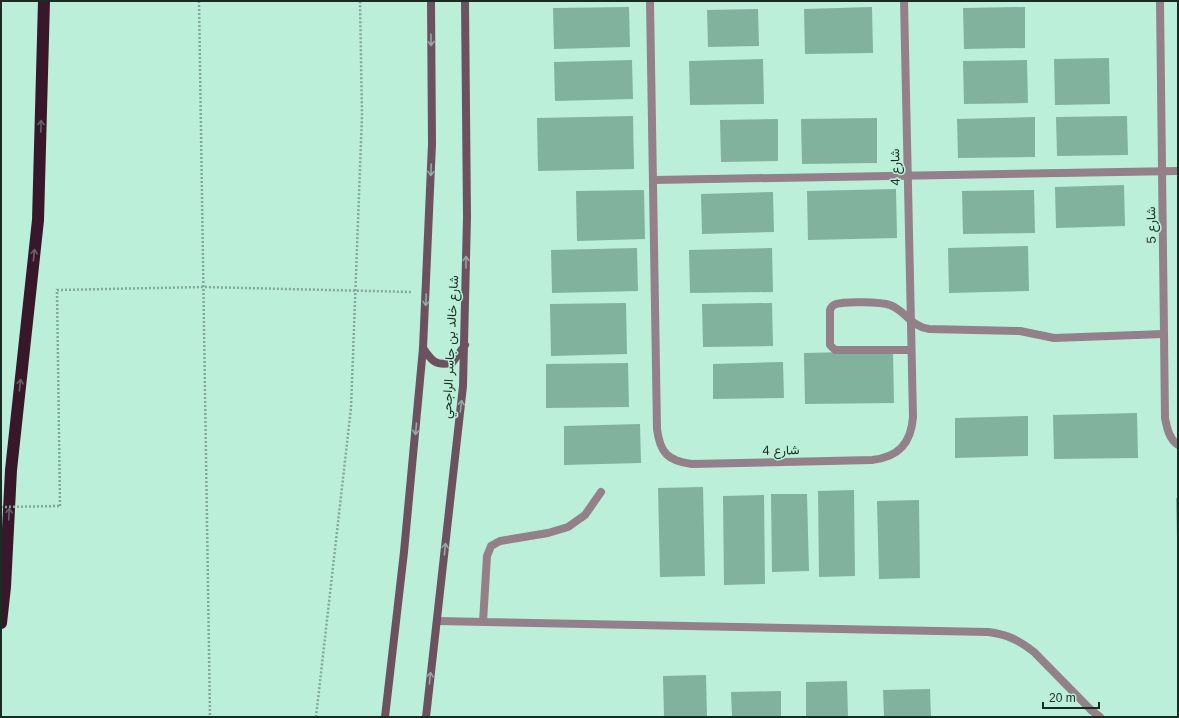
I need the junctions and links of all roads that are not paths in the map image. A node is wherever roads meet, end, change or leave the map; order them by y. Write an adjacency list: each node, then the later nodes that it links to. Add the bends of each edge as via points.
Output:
1 (44, 1): 20 (highway, one-way to 1, via 11,470 38,220)
2 (430, 1): 14 (street, شارع خالد بن جاسر الراجحي, one-way to 14, via 432,144)
3 (465, 1): 13 (street, شارع خالد بن جاسر الراجحي, one-way to 3)
4 (650, 1): 10 (street, شارع 4)
5 (904, 1): 9 (street, شارع 4)
6 (1160, 1): 7 (street, شارع 5)
7 (1162, 171): 8 (street); 9 (street); 12 (street, شارع 5)
8 (1178, 171)
9 (908, 176): 10 (street); 11 (street, شارع 4)
10 (653, 180): 15 (street, شارع 4, via 657,428 658,443 666,455 678,462 692,464 872,460 893,455 902,448 912,428)
11 (910, 321): 12 (street, via 919,327 929,329 1020,331 1054,338); 15 (street, شارع 4); 15 (street, via 890,305 839,303 830,310 830,346 835,350)
12 (1164, 334): 16 (street, شارع 5, via 1166,418 1168,431)
13 (465, 345): 14 (street, via 452,363 442,364 432,361); 18 (street, شارع خالد بن جاسر الراجحي, one-way to 13, via 463,386)
14 (424, 348): 21 (street, شارع خالد بن جاسر الراجحي, one-way to 21)
15 (911, 350)
16 (1178, 445)
17 (601, 492): 19 (street, via 585,515 568,527 500,541 491,546 487,556)
18 (437, 621): 19 (street); 22 (street, شارع خالد بن جاسر الراجحي, one-way to 18)
19 (483, 622): 23 (street, via 1001,633 1018,640 1034,652)
20 (1, 623)
21 (386, 717)
22 (426, 717)
23 (1100, 717)

